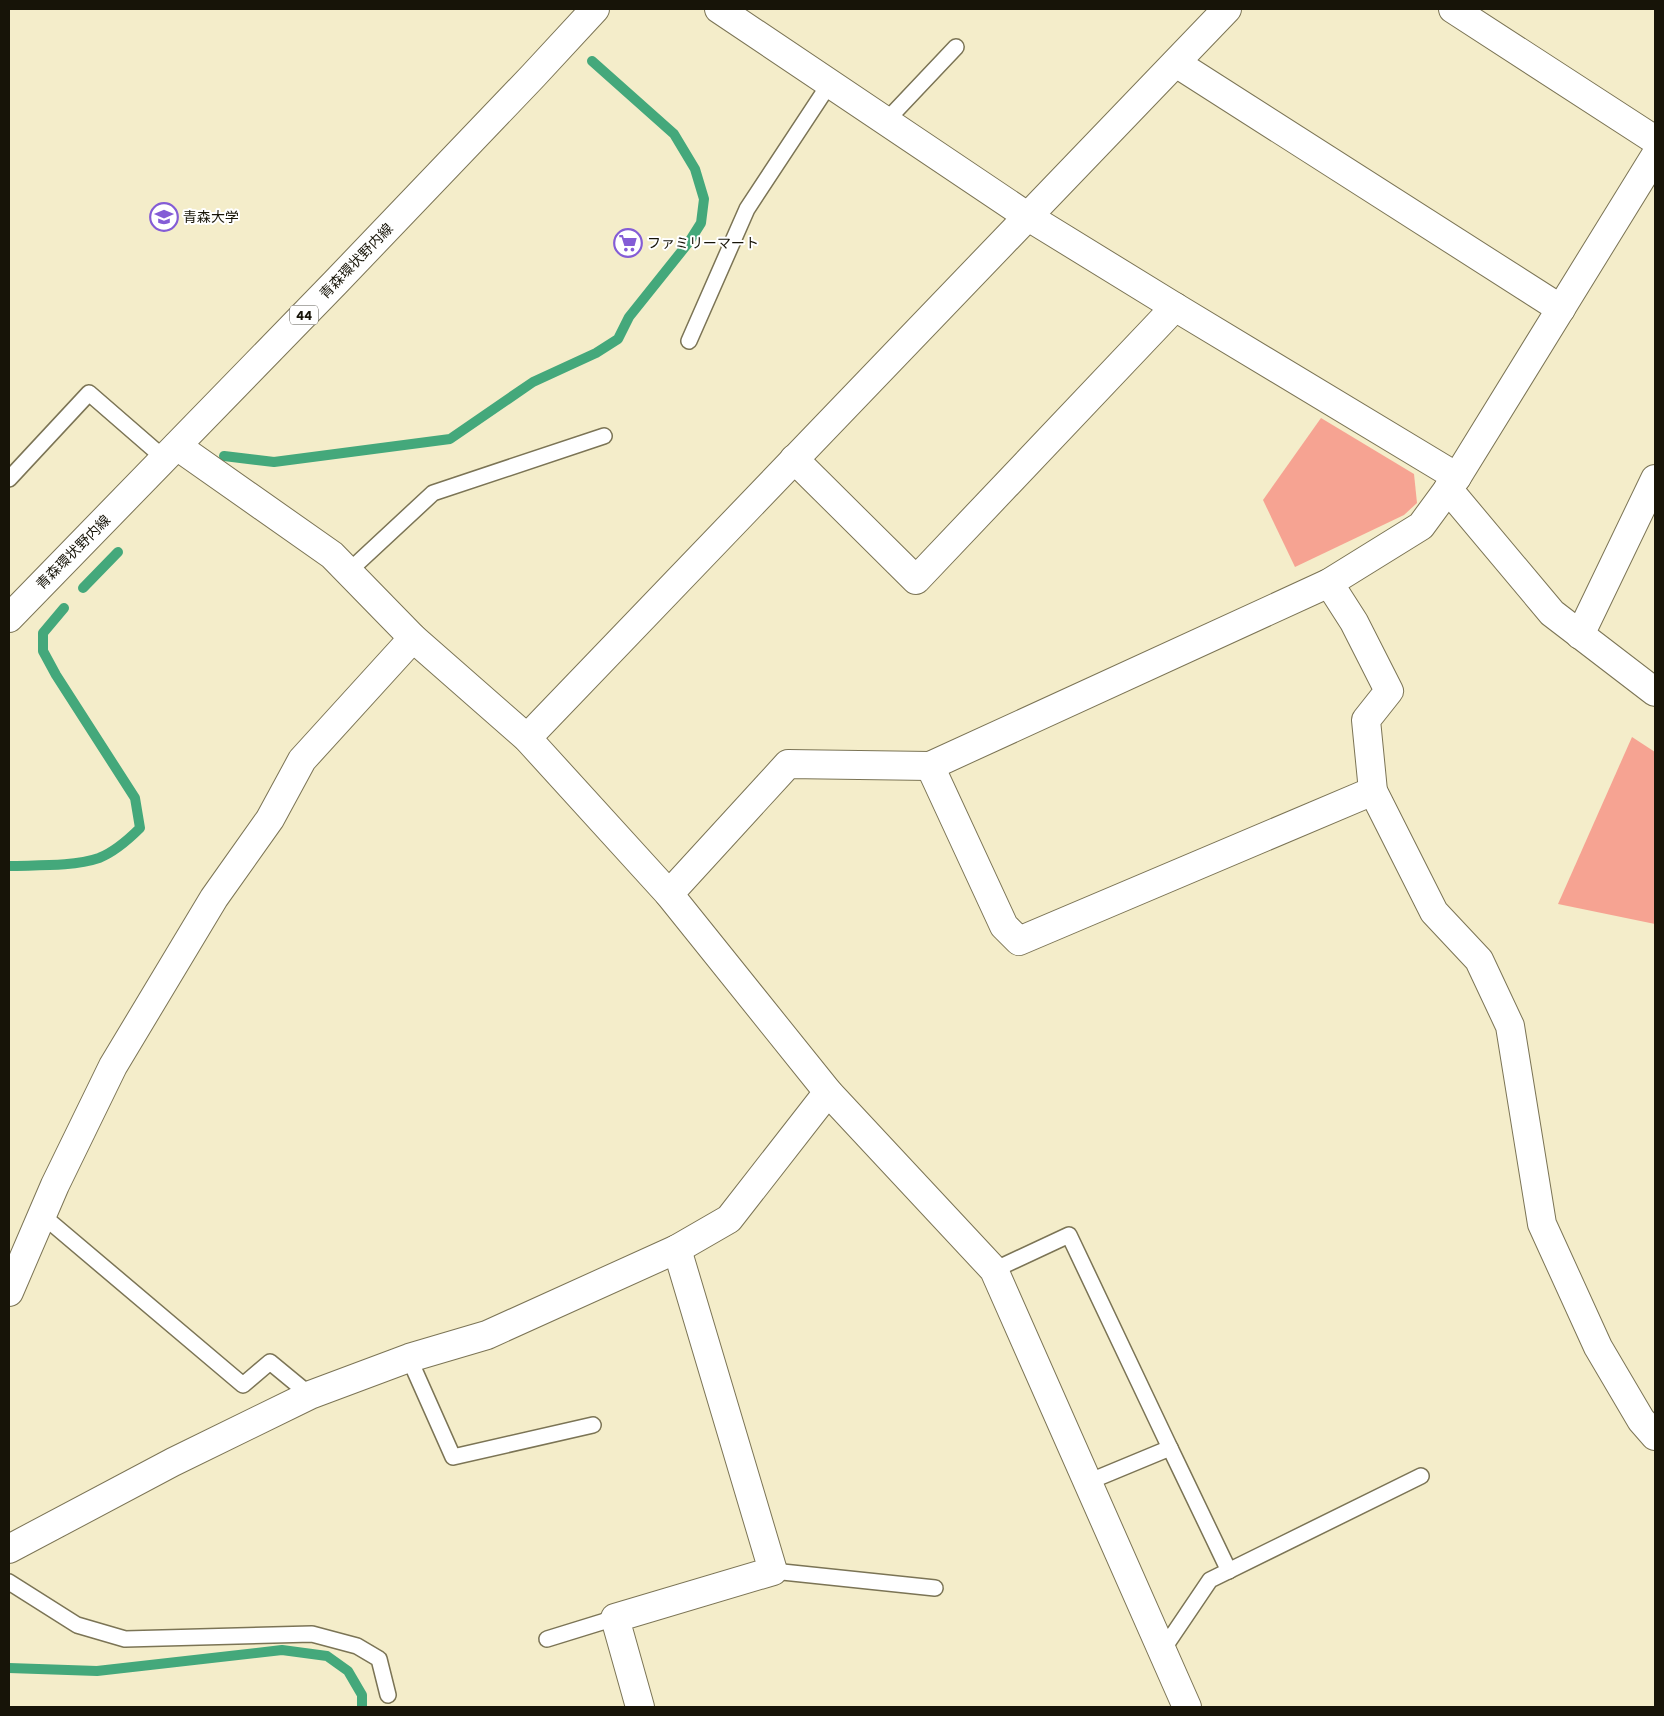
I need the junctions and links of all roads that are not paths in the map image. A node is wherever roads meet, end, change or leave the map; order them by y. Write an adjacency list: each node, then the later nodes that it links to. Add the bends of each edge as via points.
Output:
1 (595, 9): 16 (street, 青森環状野内線 / 44)
2 (720, 9): 7 (street)
3 (1227, 9): 6 (street)
4 (1453, 9): 9 (street)
5 (956, 47): 8 (lane)
6 (1176, 63): 11 (street); 13 (street)
7 (830, 83): 8 (street); 14 (lane, via 747,209)
8 (886, 121): 11 (street)
9 (1655, 140)
10 (1655, 156): 13 (street)
11 (1027, 216): 12 (street); 17 (street)
12 (1175, 307): 17 (street, via 916,580); 20 (street)
13 (1561, 309): 20 (street)
14 (689, 341)
15 (604, 436): 21 (lane, via 433,493)
16 (171, 452): 18 (lane, via 89,393); 21 (street, via 332,556); 23 (street, 青森環状野内線 / 44)
17 (794, 459): 27 (street)
18 (9, 479)
19 (1655, 479): 24 (street)
20 (1452, 483): 22 (street, via 1421,526); 24 (street, via 1552,613)
21 (348, 572): 25 (street)
22 (1329, 583): 28 (street); 29 (street, via 1354,622 1389,691 1366,720)
23 (9, 618)
24 (1580, 635): 26 (street)
25 (413, 638): 27 (street); 32 (street, via 302,760 270,819 214,898 113,1066)
26 (1655, 692)
27 (527, 738): 30 (street)
28 (930, 766): 29 (street, via 1004,926 1019,941); 30 (street, via 788,764)
29 (1373, 791): 39 (street, via 1434,912 1479,960 1510,1026 1542,1224 1598,1348 1641,1420)
30 (670, 894): 31 (street)
31 (828, 1092): 33 (street, via 729,1219); 34 (street)
32 (42, 1215): 35 (street); 37 (lane, via 243,1385 270,1362)
33 (677, 1249): 36 (street, via 487,1335); 44 (street)
34 (994, 1270): 40 (lane, via 1069,1235); 42 (street)
35 (9, 1292)
36 (409, 1358): 37 (street); 38 (lane, via 453,1457)
37 (310, 1395): 43 (street)
38 (593, 1425)
39 (1655, 1436)
40 (1170, 1448): 42 (lane); 45 (lane)
41 (1421, 1476): 45 (lane)
42 (1088, 1482): 50 (street)
43 (9, 1548)
44 (773, 1571): 47 (lane); 48 (street)
45 (1229, 1571): 50 (lane, via 1210,1580)
46 (9, 1582): 51 (lane, via 77,1625 125,1639 312,1634 357,1646 379,1659)
47 (935, 1588)
48 (615, 1618): 49 (lane); 52 (street)
49 (547, 1639)
50 (1162, 1651): 53 (street)
51 (388, 1695)
52 (640, 1707)
53 (1187, 1707)

